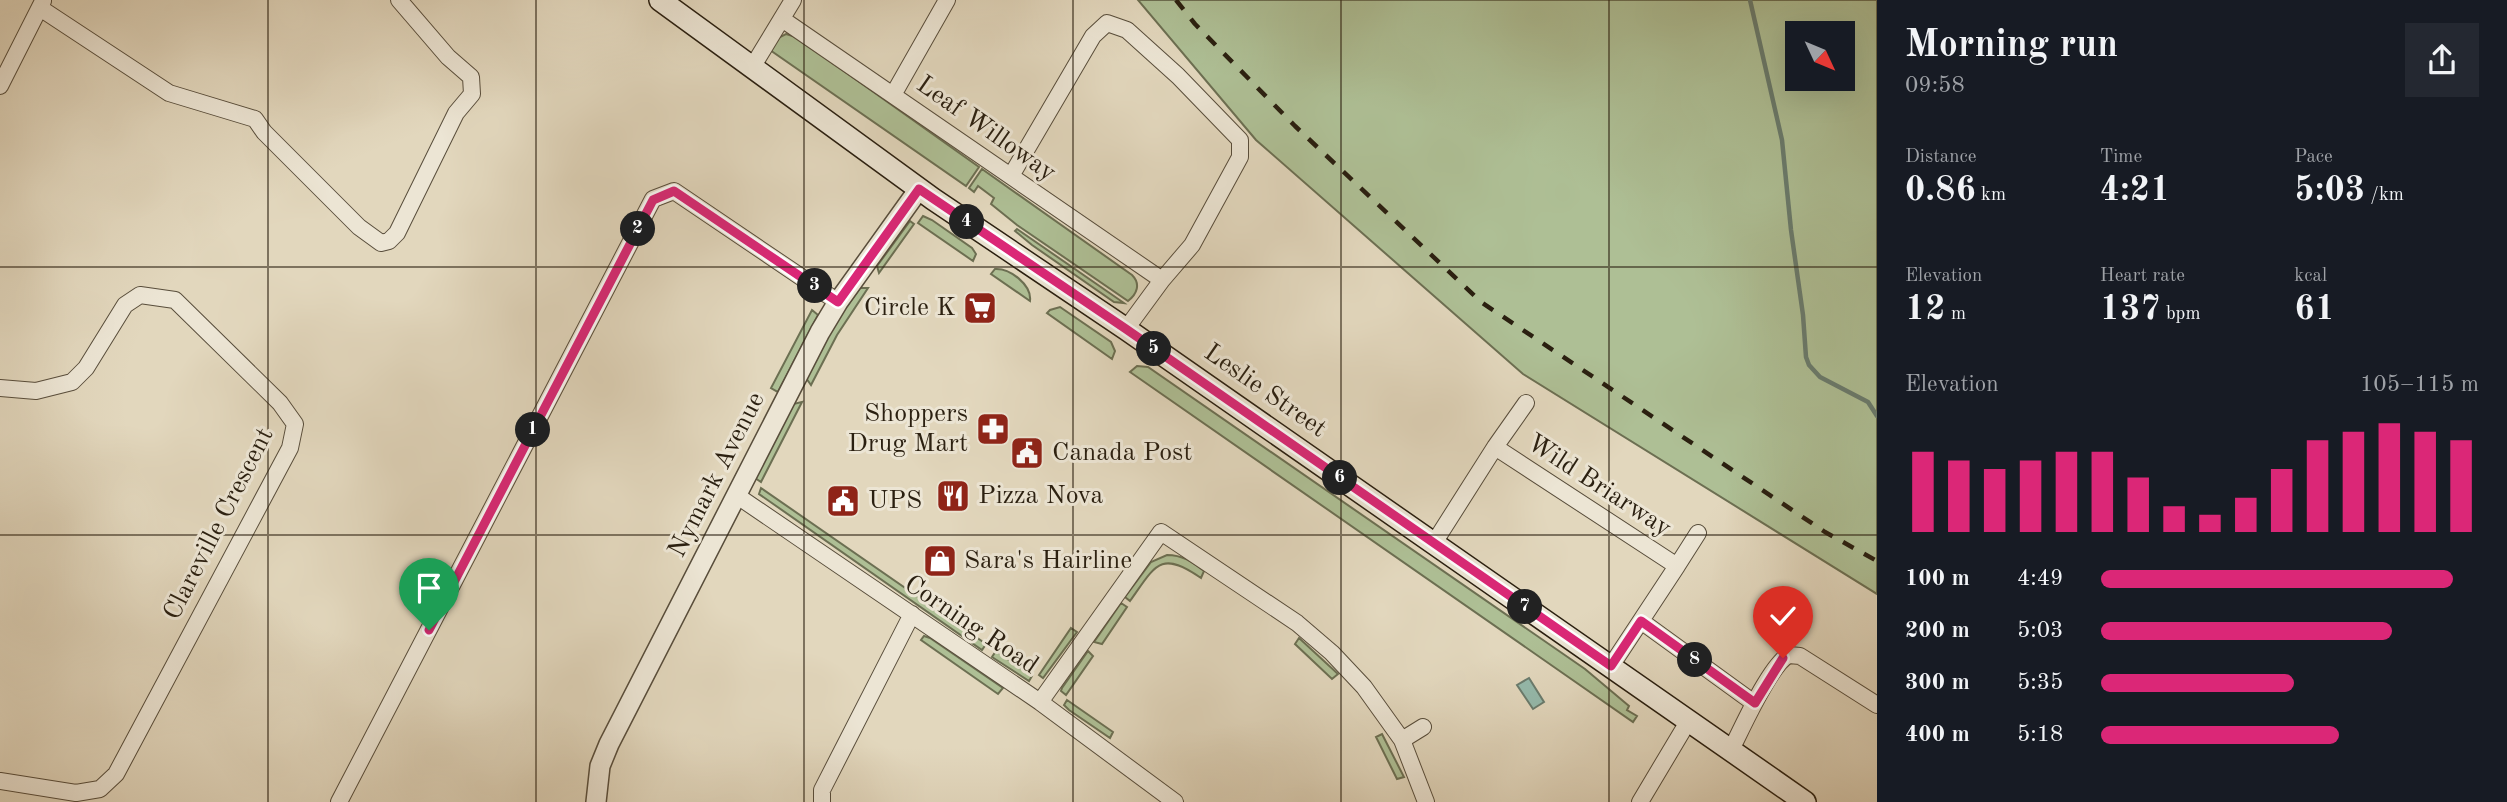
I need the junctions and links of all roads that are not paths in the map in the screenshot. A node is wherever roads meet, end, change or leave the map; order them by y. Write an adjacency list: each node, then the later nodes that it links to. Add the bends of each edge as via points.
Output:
1 (399, 0): 5 (street, via 448,57 471,76 472,94 456,113 397,233 381,243 255,119 169,93)
2 (660, 0): 7 (main road, Leslie Street)
3 (793, 0): 6 (street)
4 (947, 0): 9 (street)
5 (42, 4): 8 (street)
6 (782, 19): 7 (street); 9 (street, Leaf Willoway)
7 (752, 66): 11 (main road, Leslie Street)
8 (0, 86)
9 (893, 95): 10 (street, Leaf Willoway)
10 (1010, 176): 12 (street, Leaf Willoway); 12 (street, via 1093,36 1107,23 1127,30 1240,140 1240,157 1192,245)
11 (919, 189): 13 (street, Nymark Avenue); 14 (main road, Leslie Street)
12 (1162, 280): 14 (street)
13 (838, 302): 18 (street, Nymark Avenue); 33 (street, via 674,191 653,200)
14 (1126, 329): 20 (main road, Leslie Street)
15 (0, 388): 32 (street, Clareville Crescent, via 36,391 72,382 86,368 125,305 140,295 176,300 280,403 295,424 290,448 116,774 100,789 76,793)
16 (1526, 403): 17 (street, Wild Briarway)
17 (1495, 446): 20 (street, Wild Briarway); 21 (street, Wild Briarway)
18 (736, 495): 22 (street, Corning Road); 34 (street, Nymark Avenue, via 609,744 600,766)
19 (1698, 533): 21 (street, Wild Briarway)
20 (1434, 543): 24 (main road, Leslie Street)
21 (1676, 566): 23 (street, Wild Briarway)
22 (912, 614): 25 (street, Corning Road); 35 (street, via 822,790)
23 (1641, 621): 24 (street, Wild Briarway); 26 (street)
24 (1611, 666): 28 (main road, Leslie Street)
25 (1040, 702): 30 (street, via 1161,533 1302,626 1364,687); 36 (street, Corning Road)
26 (1755, 703): 27 (street, via 1779,662 1794,655); 31 (street)
27 (1877, 705)
28 (1689, 720): 31 (main road, Leslie Street); 38 (street)
29 (1423, 727): 30 (street)
30 (1402, 740): 37 (street)
31 (1731, 750): 39 (main road, Leslie Street)
32 (0, 781)
33 (339, 802)
34 (596, 802)
35 (822, 802)
36 (1175, 802)
37 (1426, 802)
38 (1640, 802)
39 (1805, 802)

